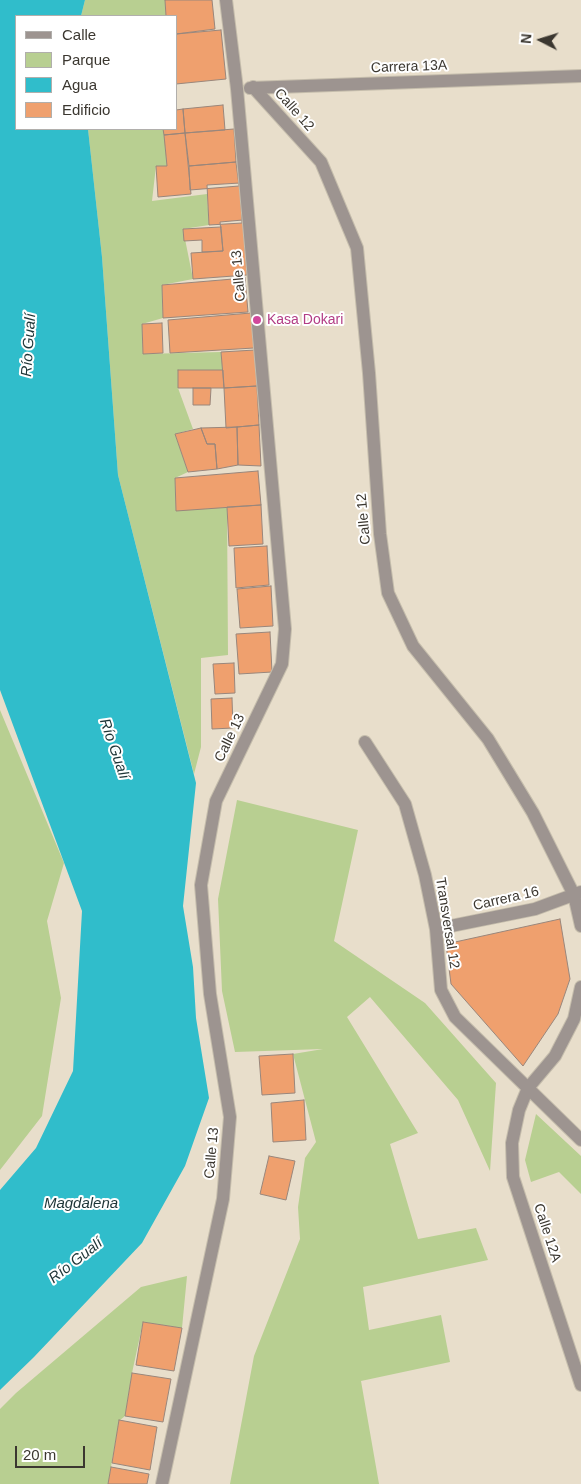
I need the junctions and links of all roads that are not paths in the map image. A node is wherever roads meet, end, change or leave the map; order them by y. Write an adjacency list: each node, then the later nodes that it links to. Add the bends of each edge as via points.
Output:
1 (226, 0): 4 (street, Calle 13)
2 (581, 76): 3 (street, Carrera 13A)
3 (253, 87): 4 (street, Carrera 13A); 6 (street, Calle 12, via 321,162 357,248 380,534 388,593 413,646 488,739)
4 (238, 89): 13 (street, Calle 13, via 285,629 282,664 216,802 201,884 210,994 230,1117 223,1199)
5 (365, 742): 8 (street, Transversal 12, via 405,804)
6 (577, 894): 7 (street, Calle 12); 8 (street, Carrera 16, via 535,909)
7 (581, 926)
8 (436, 929): 10 (street, Transversal 12, via 441,990 455,1017)
9 (581, 988): 10 (street, via 574,1019 555,1056)
10 (528, 1088): 11 (street); 12 (street, Calle 12A, via 512,1143 513,1177)
11 (581, 1140)
12 (581, 1385)
13 (162, 1484)

